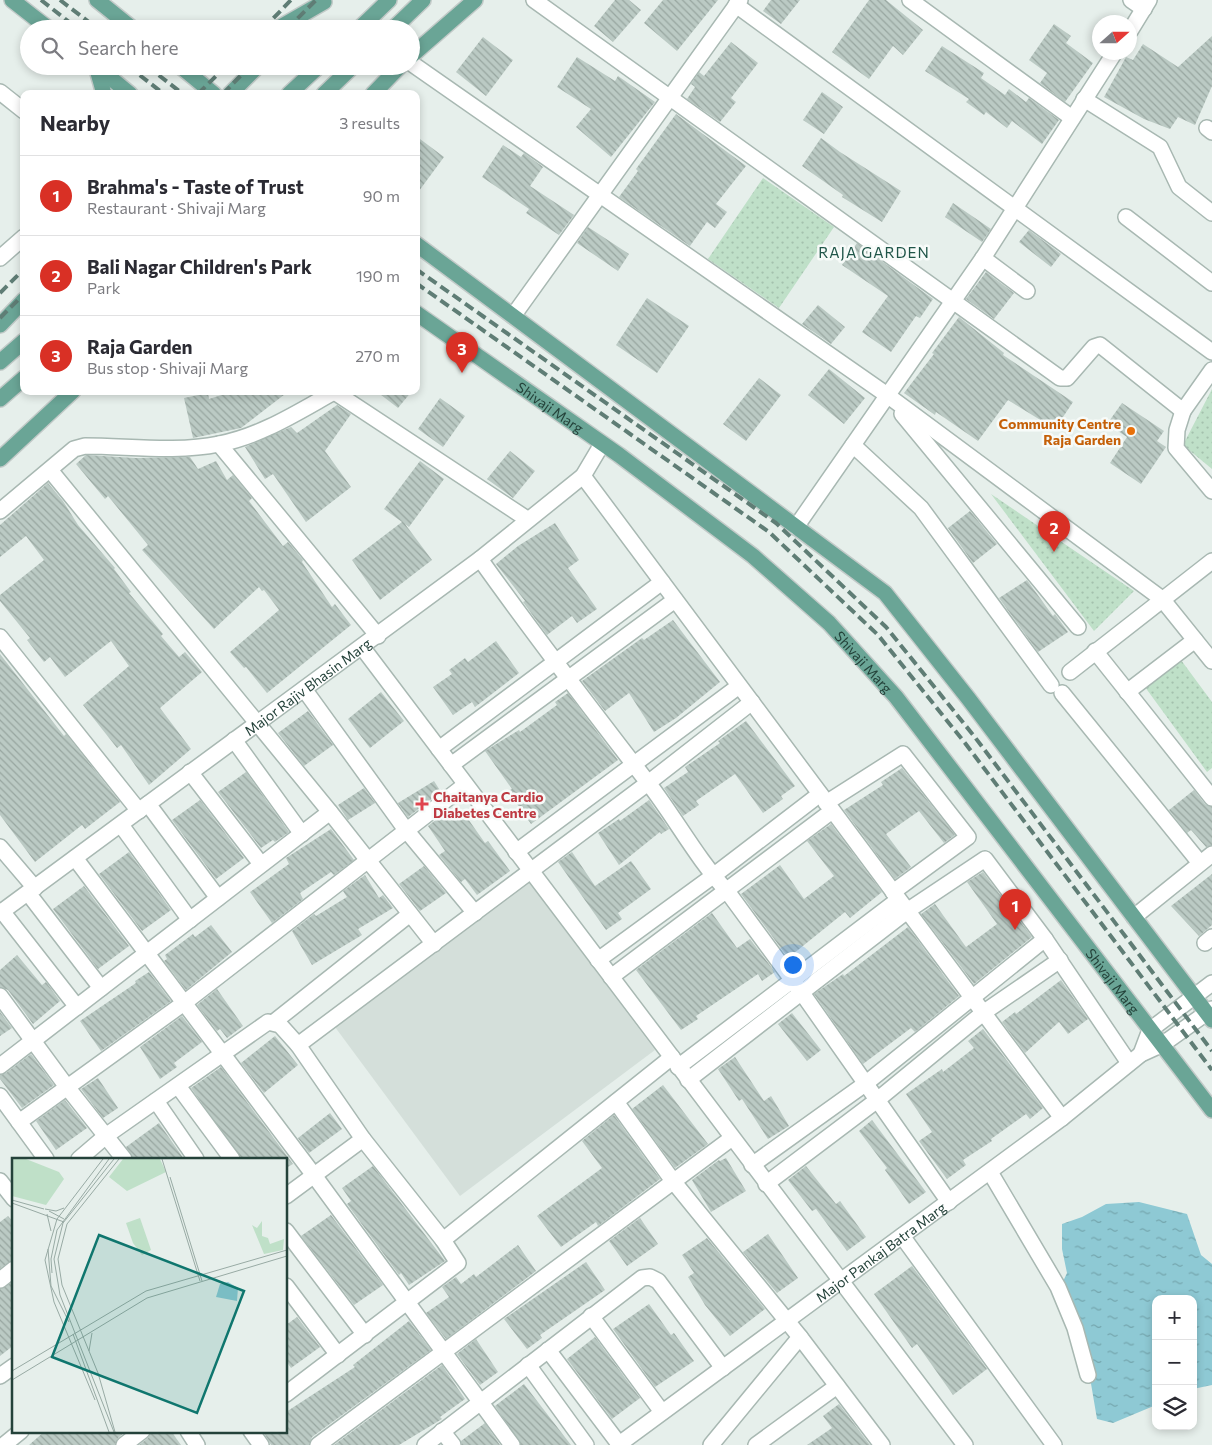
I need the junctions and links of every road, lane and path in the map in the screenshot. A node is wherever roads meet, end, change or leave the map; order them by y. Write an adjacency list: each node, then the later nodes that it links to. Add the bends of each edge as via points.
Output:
1 (12, 0): 13 (main road)
2 (97, 0): 14 (main road)
3 (376, 0): 17 (main road)
4 (390, 0): 18 (main road)
5 (423, 0): 19 (main road)
6 (475, 0): 21 (main road)
7 (534, 0): 39 (street)
8 (910, 0): 42 (street)
9 (1131, 0): 12 (street)
10 (325, 1): 15 (main road); 16 (main road)
11 (738, 3): 39 (street); 44 (street)
12 (1147, 4): 20 (street)
13 (38, 20)
14 (122, 20)
15 (292, 20)
16 (307, 20)
17 (364, 20)
18 (369, 20)
19 (402, 20)
20 (1137, 20)
21 (420, 48)
22 (1110, 60): 40 (street)
23 (420, 69): 43 (street)
24 (99, 75): 31 (main road)
25 (107, 75): 32 (main road)
26 (191, 75): 33 (main road)
27 (249, 75): 34 (main road)
28 (309, 75): 35 (main road)
29 (344, 75): 36 (main road)
30 (391, 75): 37 (main road)
31 (103, 90)
32 (125, 90)
33 (209, 90)
34 (234, 90)
35 (293, 90)
36 (328, 90)
37 (377, 90)
38 (0, 92): 41 (street)
39 (670, 98): 43 (street); 53 (street)
40 (1084, 99): 42 (street); 45 (street, via 1160,147 1178,187)
41 (20, 107)
42 (1072, 118): 44 (street)
43 (600, 197): 56 (street); 67 (street)
44 (1015, 208): 50 (street); 60 (street)
45 (1212, 212)
46 (1126, 217): 51 (street)
47 (20, 240): 49 (street)
48 (420, 247): 56 (main road)
49 (0, 258)
50 (983, 258): 52 (street); 53 (street)
51 (1212, 283)
52 (1028, 291)
53 (953, 300): 67 (street); 69 (street, via 1060,378 1067,378 1092,348 1100,345)
54 (20, 304): 58 (main road)
55 (420, 316): 71 (main road, Shivaji Marg)
56 (513, 316): 79 (main road)
57 (20, 320): 58 (main road)
58 (0, 326)
59 (20, 344): 61 (main road)
60 (1212, 352)
61 (0, 362)
62 (1212, 370): 69 (street)
63 (20, 382): 68 (main road)
64 (68, 395): 73 (main road)
65 (328, 395): 70 (street, via 263,430)
66 (339, 395): 78 (street)
67 (887, 395): 72 (street); 83 (street); 85 (street)
68 (0, 399)
69 (1183, 411): 76 (street, via 1176,448)
70 (219, 444): 74 (street, via 187,447 85,446 70,451); 86 (street)
71 (602, 444): 75 (street, Major Rajiv Bhasin Marg); 151 (main road, Shivaji Marg, via 752,556 829,623 896,697)
72 (853, 444): 79 (street); 118 (street, via 921,508 1057,689)
73 (0, 459)
74 (50, 470): 77 (street); 99 (street)
75 (583, 476): 78 (street, Major Rajiv Bhasin Marg); 82 (street)
76 (1212, 490)
77 (0, 510)
78 (528, 519): 80 (street, Major Rajiv Bhasin Marg)
79 (796, 527): 131 (main road, via 885,593)
80 (480, 559): 86 (street, Major Rajiv Bhasin Marg); 91 (street)
81 (1212, 561): 83 (street)
82 (662, 582): 84 (street); 91 (street)
83 (1162, 599): 88 (street); 90 (street)
84 (675, 600): 94 (street); 95 (street)
85 (1078, 627)
86 (378, 636): 89 (street, Major Rajiv Bhasin Marg)
87 (0, 637): 109 (street)
88 (1195, 640): 92 (street); 97 (street)
89 (362, 647): 96 (street, Major Rajiv Bhasin Marg); 101 (street)
90 (1095, 651): 93 (street); 97 (street)
91 (554, 662): 94 (street); 101 (street)
92 (1212, 662)
93 (1070, 672)
94 (570, 680): 102 (street); 103 (street)
95 (739, 686): 98 (street); 102 (street)
96 (304, 689): 99 (street, Major Rajiv Bhasin Marg); 112 (street)
97 (1127, 692): 107 (street)
98 (752, 702): 105 (street); 108 (street)
99 (256, 724): 100 (street, Major Rajiv Bhasin Marg); 110 (street)
100 (234, 740): 104 (street, Major Rajiv Bhasin Marg); 113 (street)
101 (439, 749): 103 (street)
102 (632, 764): 105 (street); 116 (street)
103 (451, 765): 106 (street)
104 (190, 772): 109 (street, Major Rajiv Bhasin Marg); 121 (street)
105 (648, 784): 122 (street); 123 (street)
106 (466, 785): 112 (street); 116 (street)
107 (1209, 788)
108 (826, 803): 114 (street, via 903,754); 123 (street); 125 (street); 127 (street)
109 (143, 808): 111 (street, Major Rajiv Bhasin Marg); 126 (street)
110 (330, 812): 113 (street); 120 (street)
111 (121, 824): 117 (street, Major Rajiv Bhasin Marg); 132 (street)
112 (406, 830): 120 (street); 129 (street)
113 (302, 834): 121 (street)
114 (968, 837): 119 (street); 127 (street)
115 (0, 847): 124 (street)
116 (516, 852): 122 (street)
117 (75, 858): 124 (street, Major Rajiv Bhasin Marg); 135 (street)
118 (1206, 858): 131 (street)
119 (985, 859): 127 (street); 133 (street)
120 (367, 861): 130 (street); 146 (street)
121 (261, 864): 126 (street)
122 (530, 870): 129 (street); 136 (street)
123 (713, 876): 125 (street); 136 (street)
124 (31, 890): 128 (street, Major Rajiv Bhasin Marg); 141 (street)
125 (727, 891): 138 (street); 139 (street)
126 (218, 898): 132 (street)
127 (899, 901): 139 (street); 142 (street); 145 (street)
128 (1, 912): 147 (street)
129 (475, 913): 134 (street)
130 (410, 914): 134 (street); 150 (street)
131 (1134, 917): 144 (main road)
132 (190, 920): 135 (street)
133 (1045, 939): 137 (street); 145 (street)
134 (434, 944): 154 (street)
135 (146, 954): 141 (street); 146 (street)
136 (598, 960): 138 (street)
137 (1060, 960): 148 (street); 156 (street)
138 (610, 977): 157 (street)
139 (792, 980): 142 (street); 157 (street)
140 (1212, 983): 144 (street)
141 (101, 988): 147 (street)
142 (802, 992): 159 (street); 160 (street)
143 (0, 996): 152 (street)
144 (1195, 996): 149 (main road); 151 (street)
145 (971, 997): 148 (street); 160 (street)
146 (184, 1004): 155 (street); 162 (street)
147 (77, 1007): 152 (street)
148 (983, 1013): 165 (street); 168 (street)
149 (1210, 1014): 153 (street, Major Pankaj Batra Marg)
150 (274, 1022): 154 (street); 155 (street, via 268,1022)
151 (1150, 1030): 153 (main road, Shivaji Marg); 156 (street)
152 (32, 1041): 158 (street); 162 (street)
153 (1163, 1044): 156 (street, Major Pankaj Batra Marg); 167 (main road, Shivaji Marg)
154 (298, 1045): 171 (street)
155 (222, 1053): 161 (street); 180 (street)
156 (1135, 1058): 168 (street, Major Pankaj Batra Marg)
157 (675, 1062): 159 (street); 166 (street)
158 (0, 1066)
159 (688, 1080): 172 (street)
160 (865, 1084): 165 (street); 178 (street)
161 (178, 1086): 164 (street); 177 (street)
162 (67, 1087): 169 (street); 170 (street)
163 (0, 1096): 169 (street)
164 (156, 1101): 170 (street); 176 (street)
165 (876, 1101): 183 (street); 186 (street)
166 (616, 1102): 181 (street); 189 (street)
167 (1212, 1110)
168 (1062, 1118): 179 (street, Major Pankaj Batra Marg)
169 (19, 1122): 173 (street)
170 (107, 1135): 174 (street); 175 (street)
171 (363, 1138): 180 (street); 189 (street)
172 (732, 1138): 178 (street); 181 (street)
173 (45, 1158)
174 (80, 1158)
175 (123, 1158)
176 (195, 1158)
177 (231, 1158)
178 (752, 1165): 183 (street)
179 (990, 1172): 186 (street, Major Pankaj Batra Marg); 205 (street, via 1058,1287 1075,1328)
180 (314, 1174): 184 (street); 194 (street)
181 (673, 1180): 196 (street); 200 (street)
182 (1, 1184): 185 (street)
183 (766, 1184): 192 (street)
184 (288, 1194)
185 (12, 1197)
186 (948, 1202): 188 (street, Major Pankaj Batra Marg)
187 (288, 1234): 197 (street)
188 (902, 1236): 192 (street, Major Pankaj Batra Marg); 230 (street)
189 (442, 1240): 194 (street, via 458,1263)
190 (12, 1271): 191 (street)
191 (0, 1280)
192 (840, 1282): 196 (street, Major Pankaj Batra Marg); 229 (street)
193 (288, 1289): 201 (street)
194 (407, 1304): 197 (street); 200 (street)
195 (591, 1316): 199 (street); 204 (street, via 642,1278 650,1277 658,1281); 210 (street)
196 (786, 1322): 198 (street); 204 (street, Major Pankaj Batra Marg)
197 (365, 1335): 201 (street)
198 (800, 1337): 208 (street); 226 (street)
199 (548, 1350): 202 (street); 225 (street)
200 (442, 1351): 209 (street); 220 (street)
201 (338, 1355): 207 (street)
202 (528, 1365): 209 (street); 224 (street)
203 (12, 1367): 206 (street)
204 (723, 1368): 210 (street, Major Pankaj Batra Marg)
205 (1088, 1375)
206 (0, 1376)
207 (289, 1386)
208 (837, 1386): 227 (street); 228 (street)
209 (480, 1402): 211 (street); 223 (street)
210 (662, 1412): 225 (street, Major Pankaj Batra Marg)
211 (442, 1431): 221 (street); 222 (street)
212 (19, 1432): 216 (street)
213 (141, 1432): 217 (street)
214 (189, 1432): 218 (street)
215 (252, 1432): 219 (street)
216 (4, 1442)
217 (124, 1445)
218 (197, 1445)
219 (260, 1445)
220 (318, 1445)
221 (425, 1445)
222 (453, 1445)
223 (512, 1445)
224 (586, 1445)
225 (618, 1445)
226 (711, 1445)
227 (756, 1445)
228 (882, 1445)
229 (965, 1445)
230 (1054, 1445)

